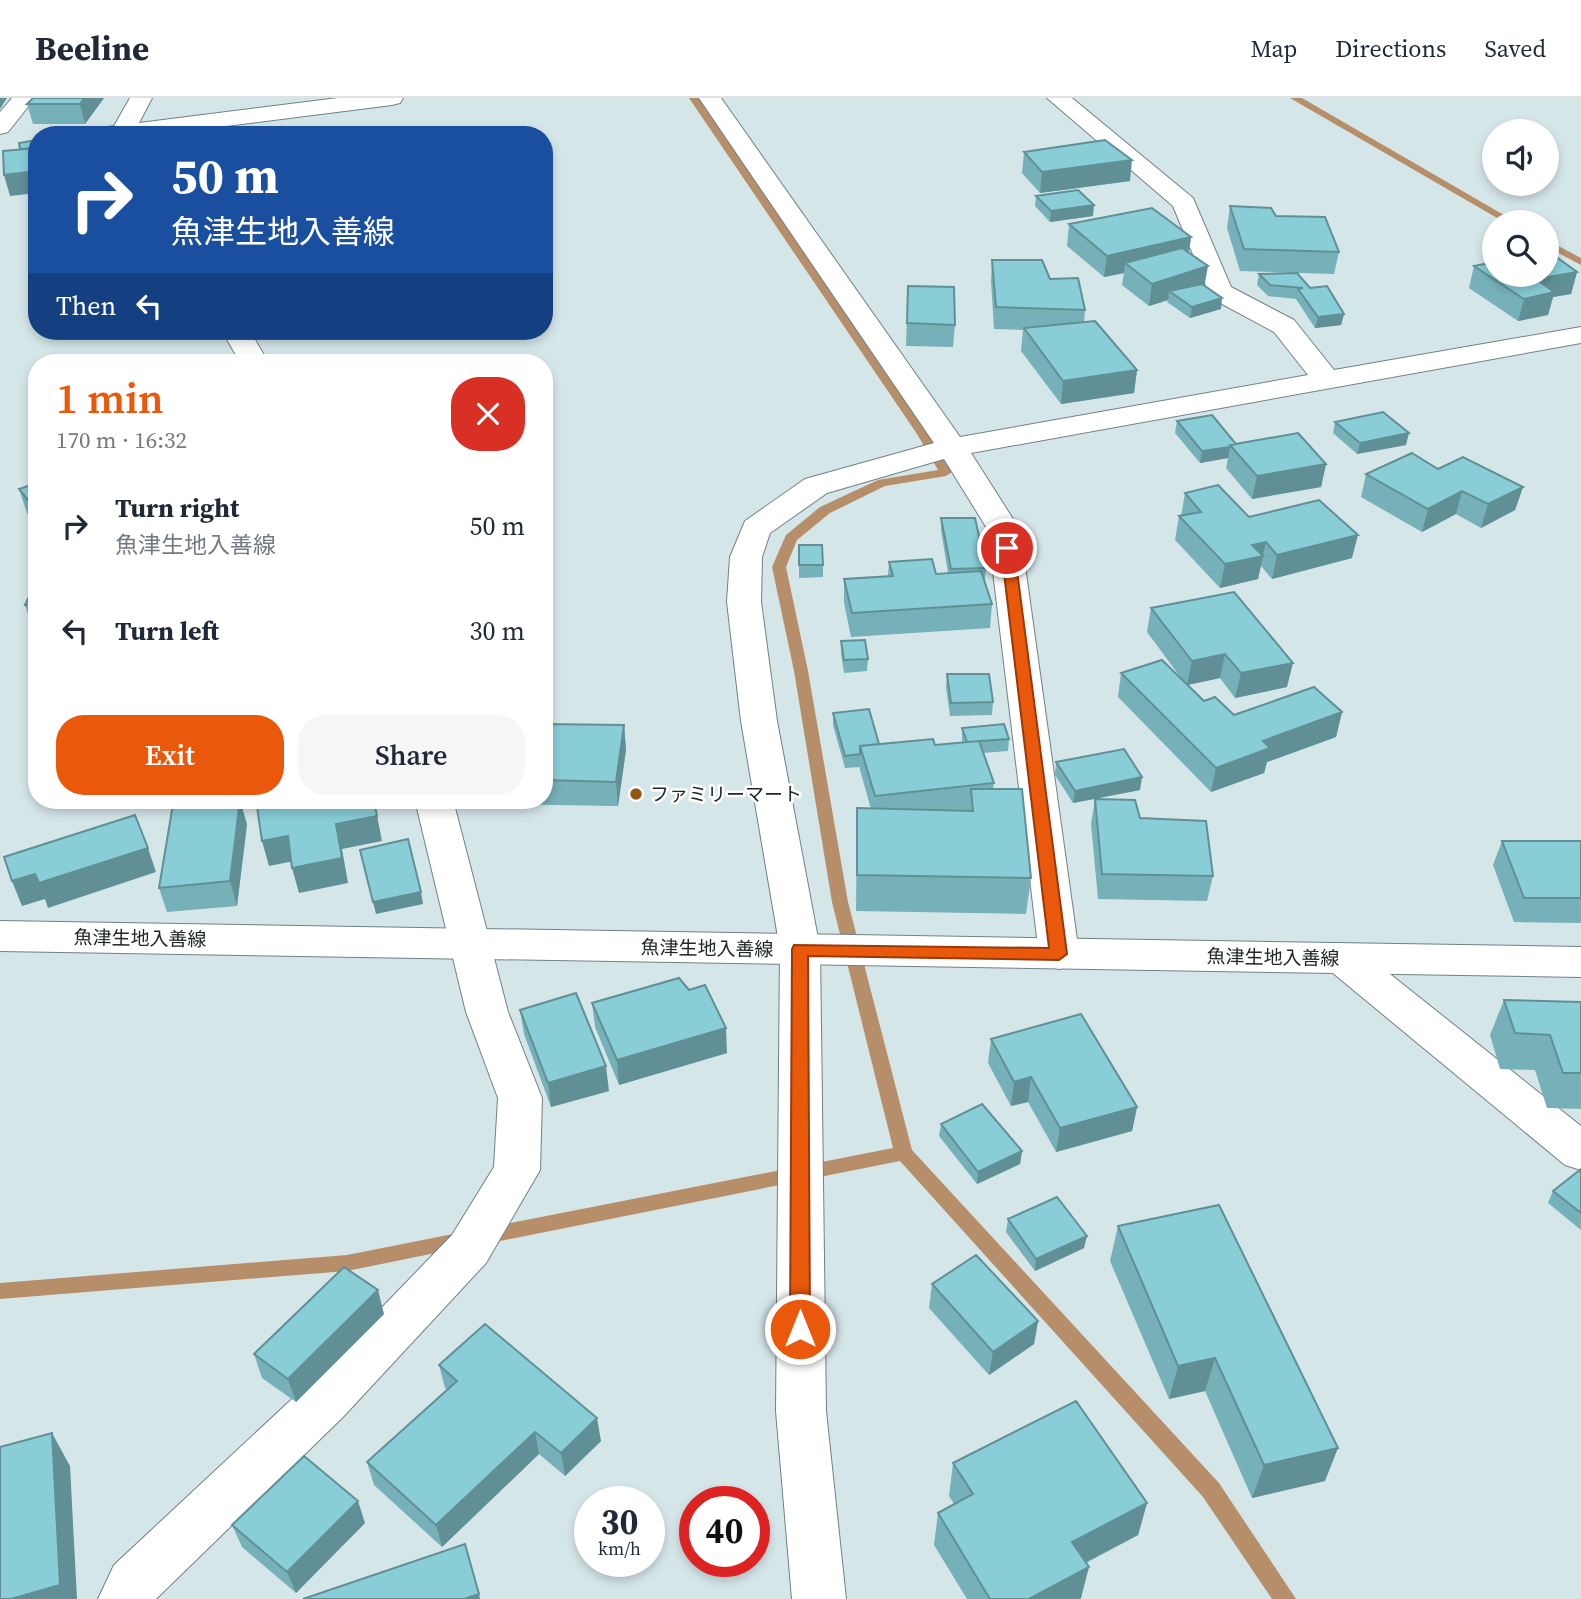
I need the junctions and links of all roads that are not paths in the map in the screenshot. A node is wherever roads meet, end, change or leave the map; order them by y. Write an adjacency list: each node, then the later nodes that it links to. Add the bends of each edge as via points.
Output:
1 (24, 98): 8 (street)
2 (141, 98): 6 (street)
3 (391, 98): 7 (street)
4 (710, 98): 11 (street)
5 (1058, 98): 10 (street, via 1184,203 1220,292 1284,326)
6 (127, 126)
7 (177, 126)
8 (4, 139)
9 (1581, 335): 10 (street)
10 (1328, 380): 11 (street)
11 (952, 447): 15 (street, via 816,486 757,528 746,556 744,601 759,721); 16 (street, via 1004,530)
12 (436, 809): 14 (street)
13 (0, 936): 14 (street, 魚津生地入善線)
14 (472, 943): 15 (street, 魚津生地入善線); 20 (street, via 488,1012 520,1098 517,1170 469,1249 325,1401 133,1584)
15 (800, 949): 16 (street, 魚津生地入善線); 21 (street, via 800,1411)
16 (1059, 954): 17 (street, 魚津生地入善線)
17 (1342, 958): 18 (street, 魚津生地入善線); 19 (street)
18 (1581, 962)
19 (1581, 1152)
20 (125, 1599)
21 (819, 1599)

